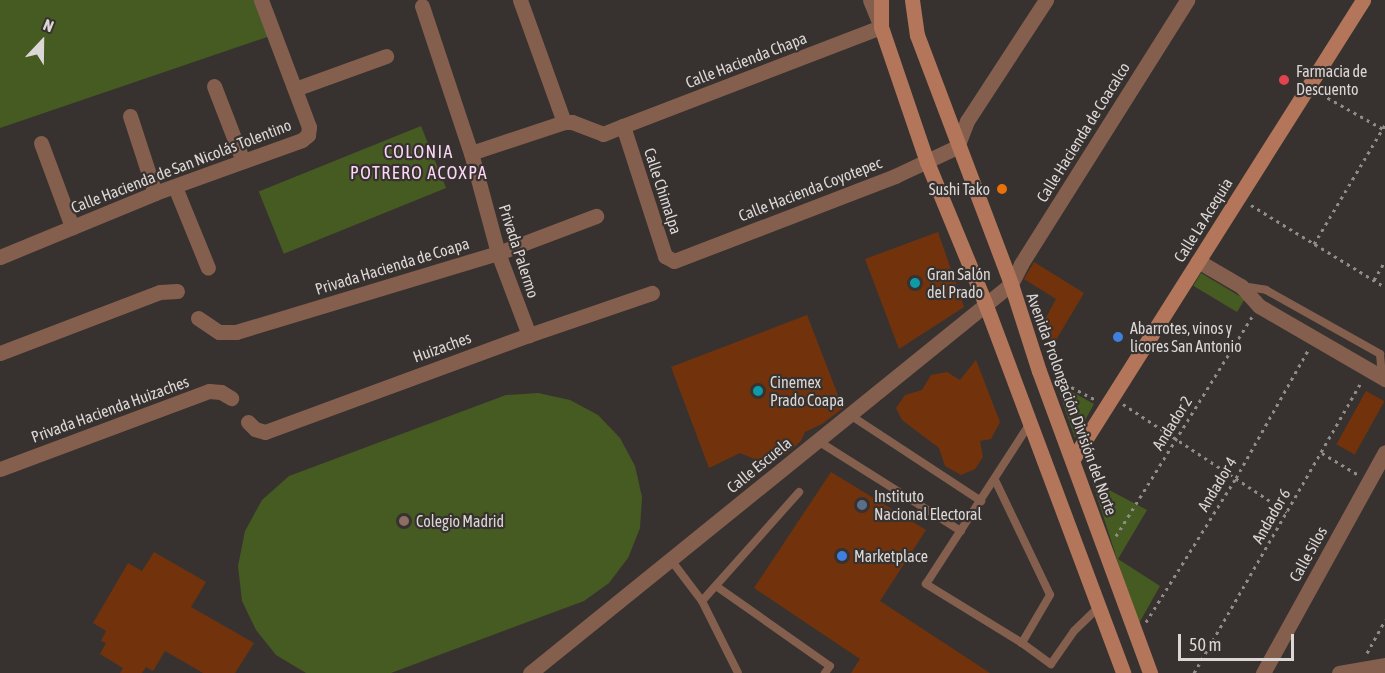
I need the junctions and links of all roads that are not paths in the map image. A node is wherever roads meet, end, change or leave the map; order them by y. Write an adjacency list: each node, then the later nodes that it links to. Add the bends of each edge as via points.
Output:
1 (261, 0): 13 (street, Calle Hacienda de San Nicolás Tolentino)
2 (520, 0): 15 (street)
3 (870, 0): 10 (street)
4 (881, 0): 10 (main road)
5 (912, 0): 18 (main road, Avenida Prolongación División del Norte, via 917,35)
6 (1046, 0): 18 (street, via 967,121)
7 (1187, 0): 31 (street, Calle Hacienda de Coacalco)
8 (1363, 0): 29 (main road, Calle La Acequia)
9 (422, 6): 19 (street, Privada Palermo)
10 (881, 27): 16 (street, Calle Hacienda Chapa); 21 (main road)
11 (386, 56): 13 (street)
12 (214, 86): 20 (street)
13 (295, 89): 20 (street, Calle Hacienda de San Nicolás Tolentino, via 309,127 308,135)
14 (130, 116): 23 (street)
15 (564, 122): 16 (street, Calle Hacienda Chapa, via 603,134); 19 (street)
16 (623, 126): 28 (street, Calle Chimalpa, via 664,256)
17 (41, 143): 25 (street)
18 (957, 147): 21 (street, Calle Hacienda Coyotepec); 31 (main road, Avenida Prolongación División del Norte)
19 (471, 153): 26 (street, Privada Palermo)
20 (243, 161): 22 (street, Calle Hacienda de San Nicolás Tolentino)
21 (927, 162): 28 (street, Calle Hacienda Coyotepec); 35 (main road)
22 (175, 187): 23 (street, Calle Hacienda de San Nicolás Tolentino); 30 (street)
23 (155, 193): 25 (street, Calle Hacienda de San Nicolás Tolentino)
24 (596, 216): 26 (street, Privada Hacienda de Coapa)
25 (72, 227): 27 (street, Calle Hacienda de San Nicolás Tolentino)
26 (498, 253): 36 (street, Privada Hacienda de Coapa, via 236,332 219,332); 37 (street, Privada Palermo)
27 (0, 257)
28 (674, 261)
29 (1198, 261): 32 (street); 46 (main road, Calle La Acequia)
30 (208, 268)
31 (1011, 284): 35 (street, Calle Escuela); 46 (main road, Avenida Prolongación División del Norte)
32 (1241, 286): 39 (street, via 1259,306); 39 (lane, via 1266,290 1380,354)
33 (177, 291): 38 (street, via 160,292)
34 (652, 293): 37 (street, Huizaches)
35 (985, 303): 41 (street, Calle Escuela); 43 (main road)
36 (198, 318)
37 (528, 335): 42 (street, Huizaches, via 265,432)
38 (0, 353)
39 (1383, 378)
40 (231, 398): 47 (street, Privada Hacienda Huizaches, via 209,391)
41 (850, 415): 44 (street, Calle Escuela); 50 (lane)
42 (248, 422)
43 (1030, 423): 48 (lane); 55 (main road)
44 (818, 441): 51 (lane); 52 (street, Calle Escuela)
45 (1385, 452): 65 (street, Calle Silos)
46 (1073, 459): 56 (main road, Avenida Prolongación División del Norte)
47 (0, 469)
48 (994, 480): 50 (lane); 58 (lane, via 1050,595)
49 (799, 492): 53 (lane)
50 (981, 501): 51 (lane)
51 (961, 531): 58 (lane, via 926,584)
52 (671, 560): 54 (lane); 61 (street, Calle Escuela)
53 (716, 586): 54 (lane); 63 (lane, via 830,666)
54 (702, 601): 62 (lane)
55 (1099, 607): 57 (main road); 58 (lane, via 1074,631 1052,664)
56 (1137, 637): 57 (main road, via 1128,648 1119,649); 60 (main road, Avenida Prolongación División del Norte)
57 (1112, 643): 64 (main road)
58 (1022, 644)
59 (1385, 665): 66 (street)
60 (1149, 671): 64 (main road, via 1142,663 1134,663)
61 (530, 673)
62 (738, 673)
63 (825, 673)
64 (1124, 673)
65 (1263, 673)
66 (1339, 673)

